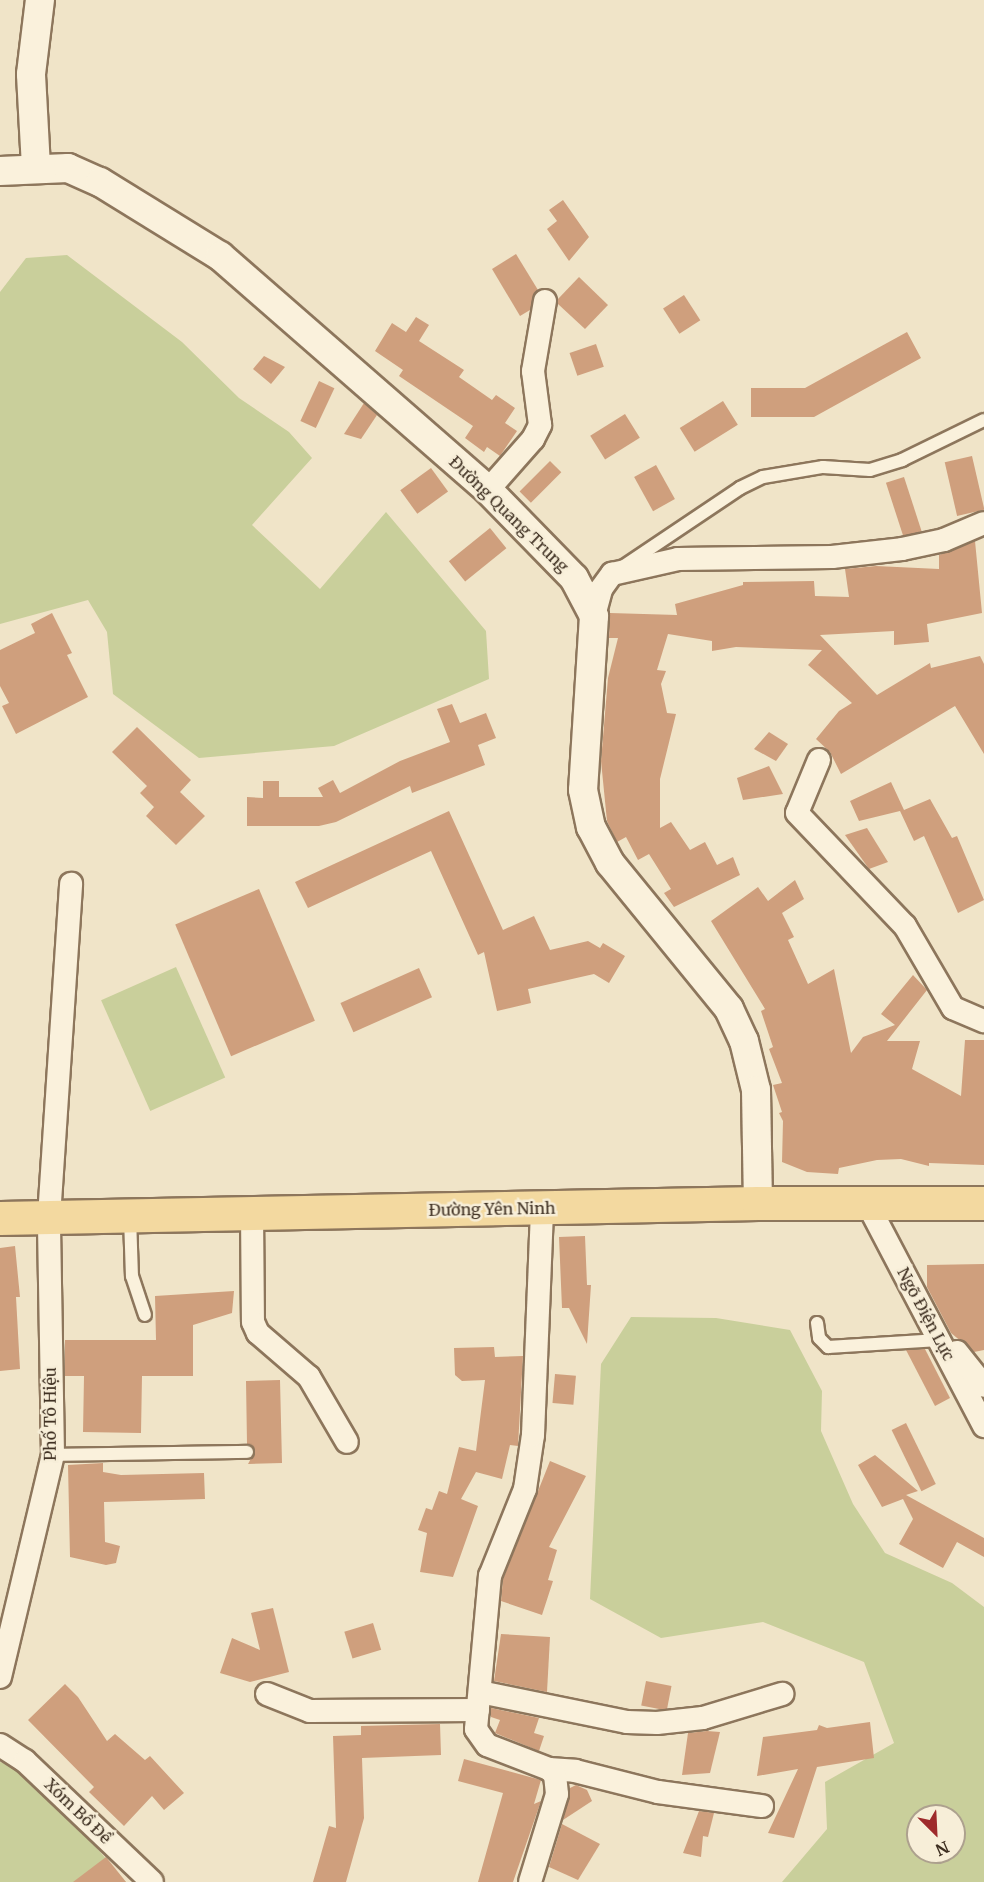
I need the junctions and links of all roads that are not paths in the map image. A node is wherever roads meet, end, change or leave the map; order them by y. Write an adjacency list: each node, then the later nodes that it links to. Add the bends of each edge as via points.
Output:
1 (40, 0): 2 (street, via 31,74)
2 (36, 167): 3 (street, Đường Quang Trung); 6 (street, Đường Quang Trung, via 68,168 100,182 220,256)
3 (0, 171)
4 (545, 301): 6 (street, via 534,371 540,424 533,439)
5 (984, 420): 8 (lane, via 870,470 799,469 763,477 730,494)
6 (488, 490): 9 (street, Đường Quang Trung, via 574,578)
7 (984, 523): 8 (street, via 944,540 902,549 832,557 678,559)
8 (612, 574): 9 (street, via 601,589)
9 (594, 615): 13 (street, via 584,790 591,827 617,872 729,1009 744,1041 756,1090)
10 (819, 760): 12 (street, via 797,813 905,926 953,1008)
11 (71, 884): 19 (street, Phố Tô Hiệu)
12 (984, 1021)
13 (758, 1203): 14 (main road, Đường Yên Ninh); 16 (main road, Đường Yên Ninh)
14 (867, 1203): 15 (main road, Đường Yên Ninh); 21 (street, Ngõ Điện Lực)
15 (984, 1203)
16 (542, 1208): 17 (main road, Đường Yên Ninh); 33 (street, via 533,1435 525,1488 490,1576)
17 (252, 1212): 18 (main road, Đường Yên Ninh); 27 (street, via 253,1322 258,1333 309,1377)
18 (130, 1215): 19 (main road, Đường Yên Ninh); 22 (lane, via 132,1276)
19 (49, 1217): 20 (main road, Đường Yên Ninh); 29 (street, Phố Tô Hiệu)
20 (0, 1218)
21 (925, 1313): 24 (street, Ngõ Điện Lực); 25 (street)
22 (145, 1315)
23 (817, 1323): 24 (lane, via 819,1338 828,1347)
24 (939, 1340): 26 (street, Ngõ Điện Lực)
25 (984, 1386)
26 (984, 1426)
27 (347, 1442)
28 (247, 1452): 29 (lane)
29 (53, 1455): 30 (street, Phố Tô Hiệu)
30 (0, 1677)
31 (267, 1694): 33 (street, via 310,1711)
32 (782, 1694): 33 (street, via 687,1722 657,1723)
33 (479, 1701): 35 (street, via 476,1729 483,1742)
34 (0, 1745): 37 (street, Xóm Bồ Đề, via 32,1768)
35 (549, 1769): 36 (street, via 575,1771 658,1792); 38 (street, via 555,1775 557,1794)
36 (762, 1806)
37 (152, 1882)
38 (530, 1882)

